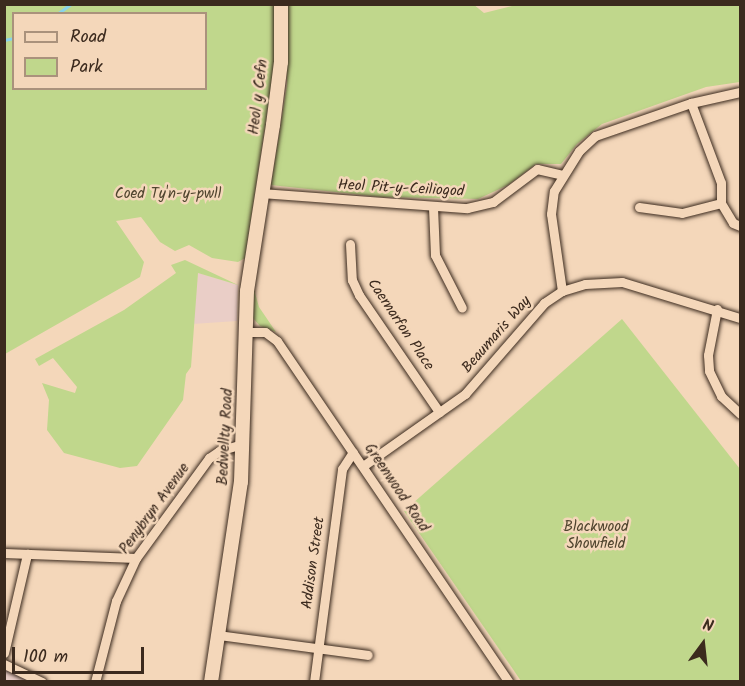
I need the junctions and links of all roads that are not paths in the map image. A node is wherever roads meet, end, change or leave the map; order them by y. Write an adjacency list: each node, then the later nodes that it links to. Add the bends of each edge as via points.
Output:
1 (281, 4): 5 (street, Heol y Cefn, via 281,62)
2 (741, 92): 3 (street)
3 (690, 103): 4 (street, via 594,136); 7 (street, via 721,183)
4 (562, 175): 8 (street, Heol Pit-y-Ceiliogod, via 537,169 515,189 481,207); 13 (street, via 554,191 551,214)
5 (261, 193): 8 (street, Heol Pit-y-Ceiliogod); 17 (street, Bedwellty Road, via 249,268)
6 (652, 199): 10 (street)
7 (721, 203): 10 (street, via 694,212); 11 (street, via 733,223)
8 (433, 207): 14 (street, via 435,255)
9 (639, 207): 10 (street)
10 (650, 209)
11 (741, 226)
12 (353, 248): 18 (street, Caernarfon Place, via 352,280 359,295)
13 (562, 291): 15 (street, Beaumaris Way, via 585,284 622,282); 18 (street, Beaumaris Way, via 544,303 465,394)
14 (462, 308)
15 (717, 309): 16 (street, Beaumaris Way); 19 (street, via 708,355 709,371 721,396)
16 (741, 318)
17 (246, 332): 20 (street, Bedwellty Road); 21 (street, Greenwood Road, via 271,334)
18 (439, 412): 22 (street, Beaumaris Way)
19 (741, 414)
20 (242, 444): 25 (street, Penybryn Avenue, via 209,458); 26 (street, Bedwellty Road, via 241,482)
21 (353, 452): 22 (street, Greenwood Road); 27 (street, Addison Street, via 342,469)
22 (363, 466): 35 (street, Greenwood Road)
23 (4, 553): 24 (street)
24 (27, 554): 25 (street); 28 (street)
25 (136, 558): 32 (street, Penybryn Avenue, via 116,601)
26 (218, 635): 27 (street); 33 (street, Bedwellty Road)
27 (318, 648): 29 (street); 34 (street, Addison Street)
28 (4, 653)
29 (368, 656)
30 (4, 664): 31 (street)
31 (42, 681)
32 (95, 681)
33 (211, 681)
34 (314, 681)
35 (509, 681)

